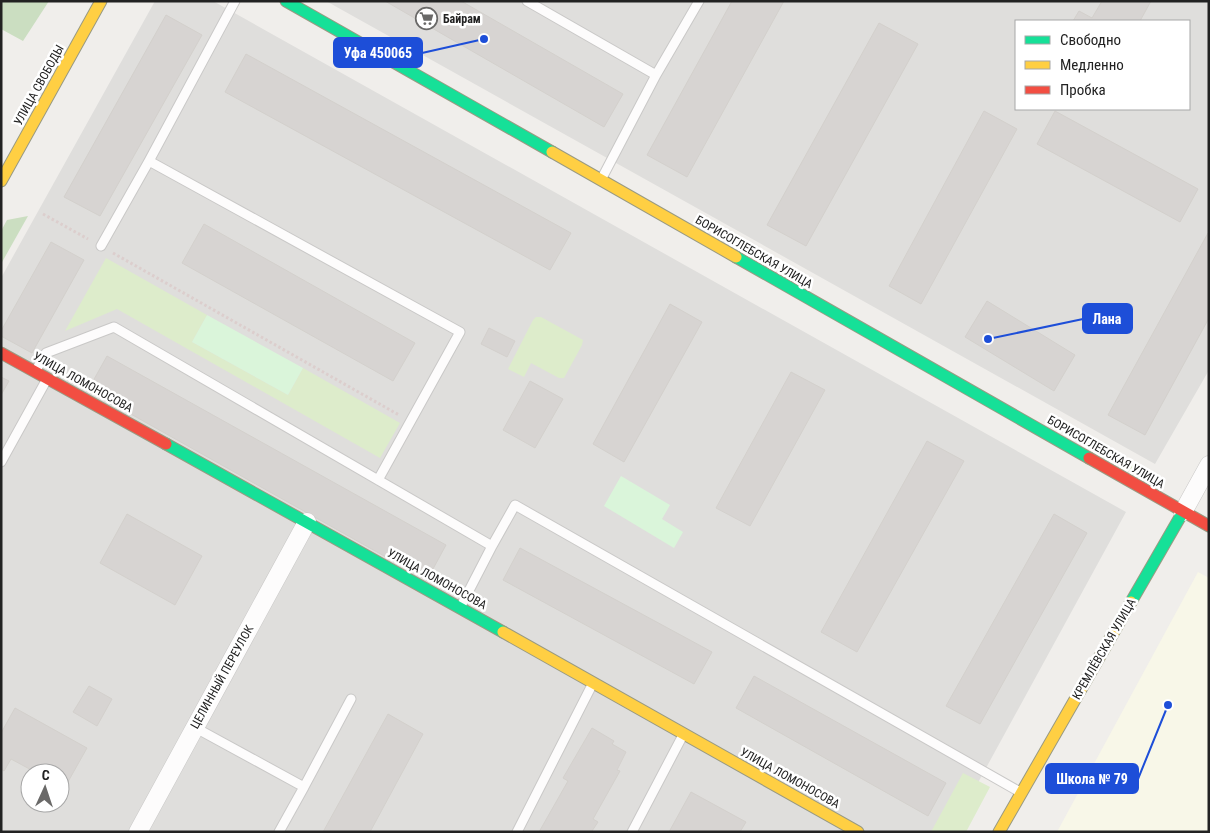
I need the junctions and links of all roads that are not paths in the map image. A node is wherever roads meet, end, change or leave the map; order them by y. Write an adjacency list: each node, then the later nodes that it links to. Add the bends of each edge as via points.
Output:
1 (101, 1): 9 (street, УЛИЦА СВОБОДЫ)
2 (235, 1): 7 (lane)
3 (286, 1): 8 (street, БОРИСОГЛЕБСКАЯ УЛИЦА)
4 (527, 1): 6 (lane)
5 (699, 1): 6 (lane)
6 (656, 75): 8 (lane)
7 (149, 161): 10 (lane); 16 (lane, via 460,332)
8 (601, 180): 17 (street, БОРИСОГЛЕБСКАЯ УЛИЦА)
9 (1, 181)
10 (101, 246)
11 (1, 353): 12 (street, УЛИЦА ЛОМОНОСОВА)
12 (35, 372): 13 (street, УЛИЦА ЛОМОНОСОВА); 16 (lane, via 46,353 114,327)
13 (48, 378): 14 (lane); 18 (street, УЛИЦА ЛОМОНОСОВА)
14 (1, 462)
15 (1209, 465): 17 (street, КРЕМЛЁВСКАЯ УЛИЦА)
16 (378, 480): 20 (lane)
17 (1184, 512): 19 (street, БОРИСОГЛЕБСКАЯ УЛИЦА); 27 (street, КРЕМЛЁВСКАЯ УЛИЦА)
18 (307, 522): 21 (street, УЛИЦА ЛОМОНОСОВА); 24 (street, ЦЕЛИННЫЙ ПЕРЕУЛОК)
19 (1209, 526)
20 (492, 546): 21 (lane); 27 (lane, via 515,505)
21 (460, 608): 22 (street, УЛИЦА ЛОМОНОСОВА)
22 (593, 683): 25 (street, УЛИЦА ЛОМОНОСОВА); 30 (lane)
23 (351, 699): 26 (lane)
24 (194, 727): 26 (lane); 28 (street, ЦЕЛИННЫЙ ПЕРЕУЛОК)
25 (683, 734): 31 (lane); 32 (street, УЛИЦА ЛОМОНОСОВА)
26 (304, 787): 29 (lane)
27 (1022, 793): 33 (street, КРЕМЛЁВСКАЯ УЛИЦА)
28 (138, 832)
29 (279, 832)
30 (517, 832)
31 (632, 832)
32 (858, 832)
33 (999, 832)

